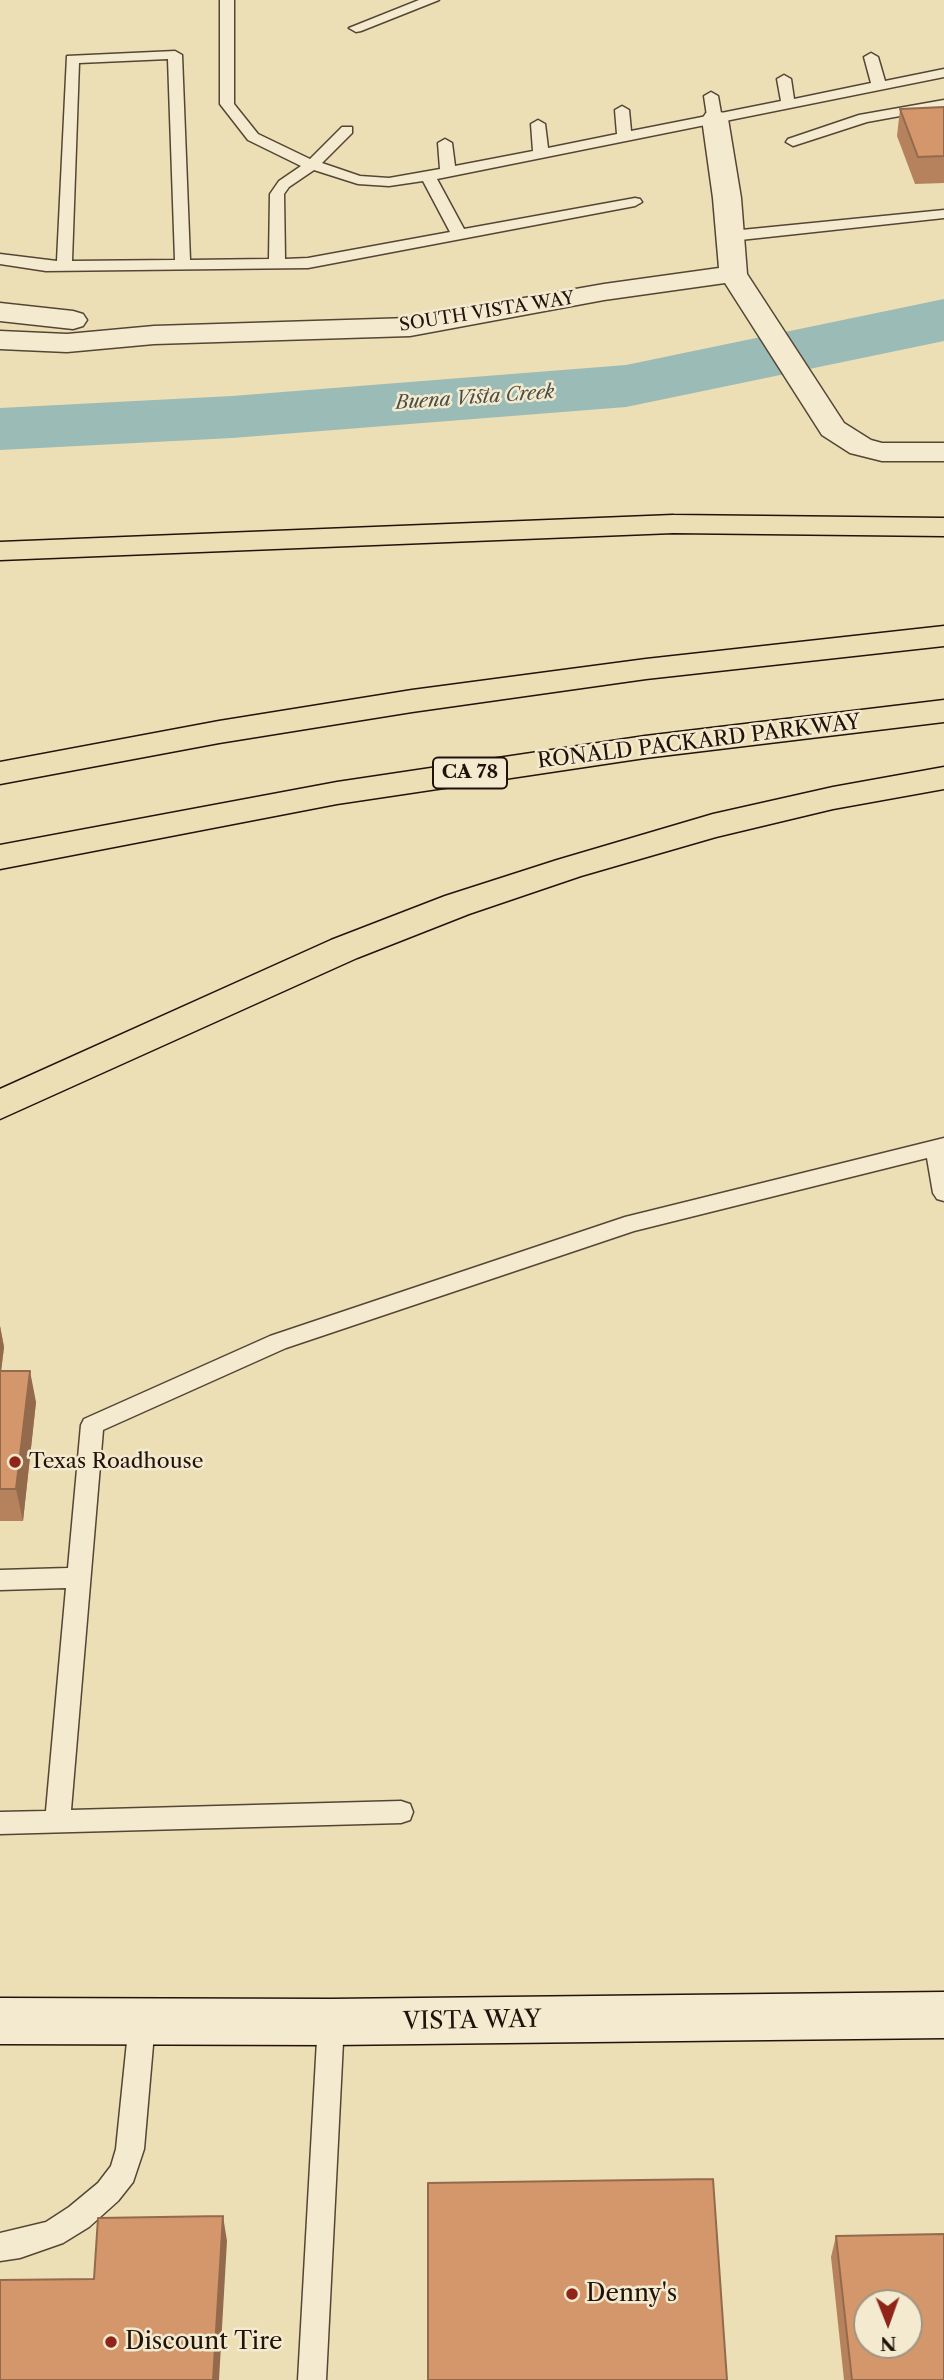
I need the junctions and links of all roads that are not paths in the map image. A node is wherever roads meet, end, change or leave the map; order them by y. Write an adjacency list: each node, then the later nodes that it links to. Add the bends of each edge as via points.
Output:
1 (227, 0): 20 (lane, via 227,104 253,137)
2 (437, 3): 3 (lane)
3 (356, 28)
4 (871, 57): 7 (lane)
5 (944, 73): 7 (lane)
6 (784, 79): 9 (lane)
7 (879, 86): 8 (lane)
8 (846, 93): 9 (lane); 13 (lane)
9 (789, 104): 11 (lane)
10 (944, 104): 13 (lane)
11 (713, 108): 16 (lane); 26 (street)
12 (622, 110): 16 (lane)
13 (864, 118): 17 (lane)
14 (538, 124): 19 (lane)
15 (346, 130): 20 (lane)
16 (624, 137): 19 (lane)
17 (793, 142)
18 (445, 143): 21 (lane)
19 (541, 154): 21 (lane)
20 (312, 165): 22 (lane, via 358,180 389,182); 28 (lane, via 277,194)
21 (447, 172): 22 (lane)
22 (428, 176): 25 (lane)
23 (635, 202): 25 (lane)
24 (944, 214): 26 (lane)
25 (459, 235): 28 (lane, via 308,263)
26 (731, 236): 31 (street)
27 (0, 259): 29 (lane)
28 (278, 264): 30 (lane)
29 (64, 266): 30 (lane); 30 (lane, via 72,59 175,55)
30 (183, 266)
31 (733, 274): 33 (street, SOUTH VISTA WAY, via 410,327); 35 (street, via 833,429 861,447 896,454)
32 (0, 312): 33 (street, SOUTH VISTA WAY, via 85,321)
33 (154, 335): 34 (street, SOUTH VISTA WAY, via 67,343)
34 (0, 340)
35 (944, 452)
36 (944, 527): 37 (highway, via 673,524)
37 (0, 551)
38 (944, 636): 40 (highway, via 411,701)
39 (944, 711): 42 (highway, RONALD PACKARD PARKWAY / CA 78, via 645,747 350,791)
40 (0, 773)
41 (944, 778): 43 (highway, via 713,825 457,905 344,949)
42 (0, 857)
43 (0, 1105)
44 (940, 1147): 45 (lane); 46 (lane, via 632,1223 278,1342 92,1425)
45 (944, 1193)
46 (79, 1578): 47 (lane); 49 (lane)
47 (0, 1580)
48 (401, 1812): 49 (lane)
49 (58, 1821): 50 (lane)
50 (0, 1823)
51 (944, 2015): 54 (street, VISTA WAY)
52 (0, 2021): 53 (street, VISTA WAY)
53 (142, 2022): 54 (street, VISTA WAY); 55 (lane, via 130,2149 123,2173 79,2217 53,2233)
54 (331, 2022): 56 (lane)
55 (0, 2247)
56 (312, 2380)

